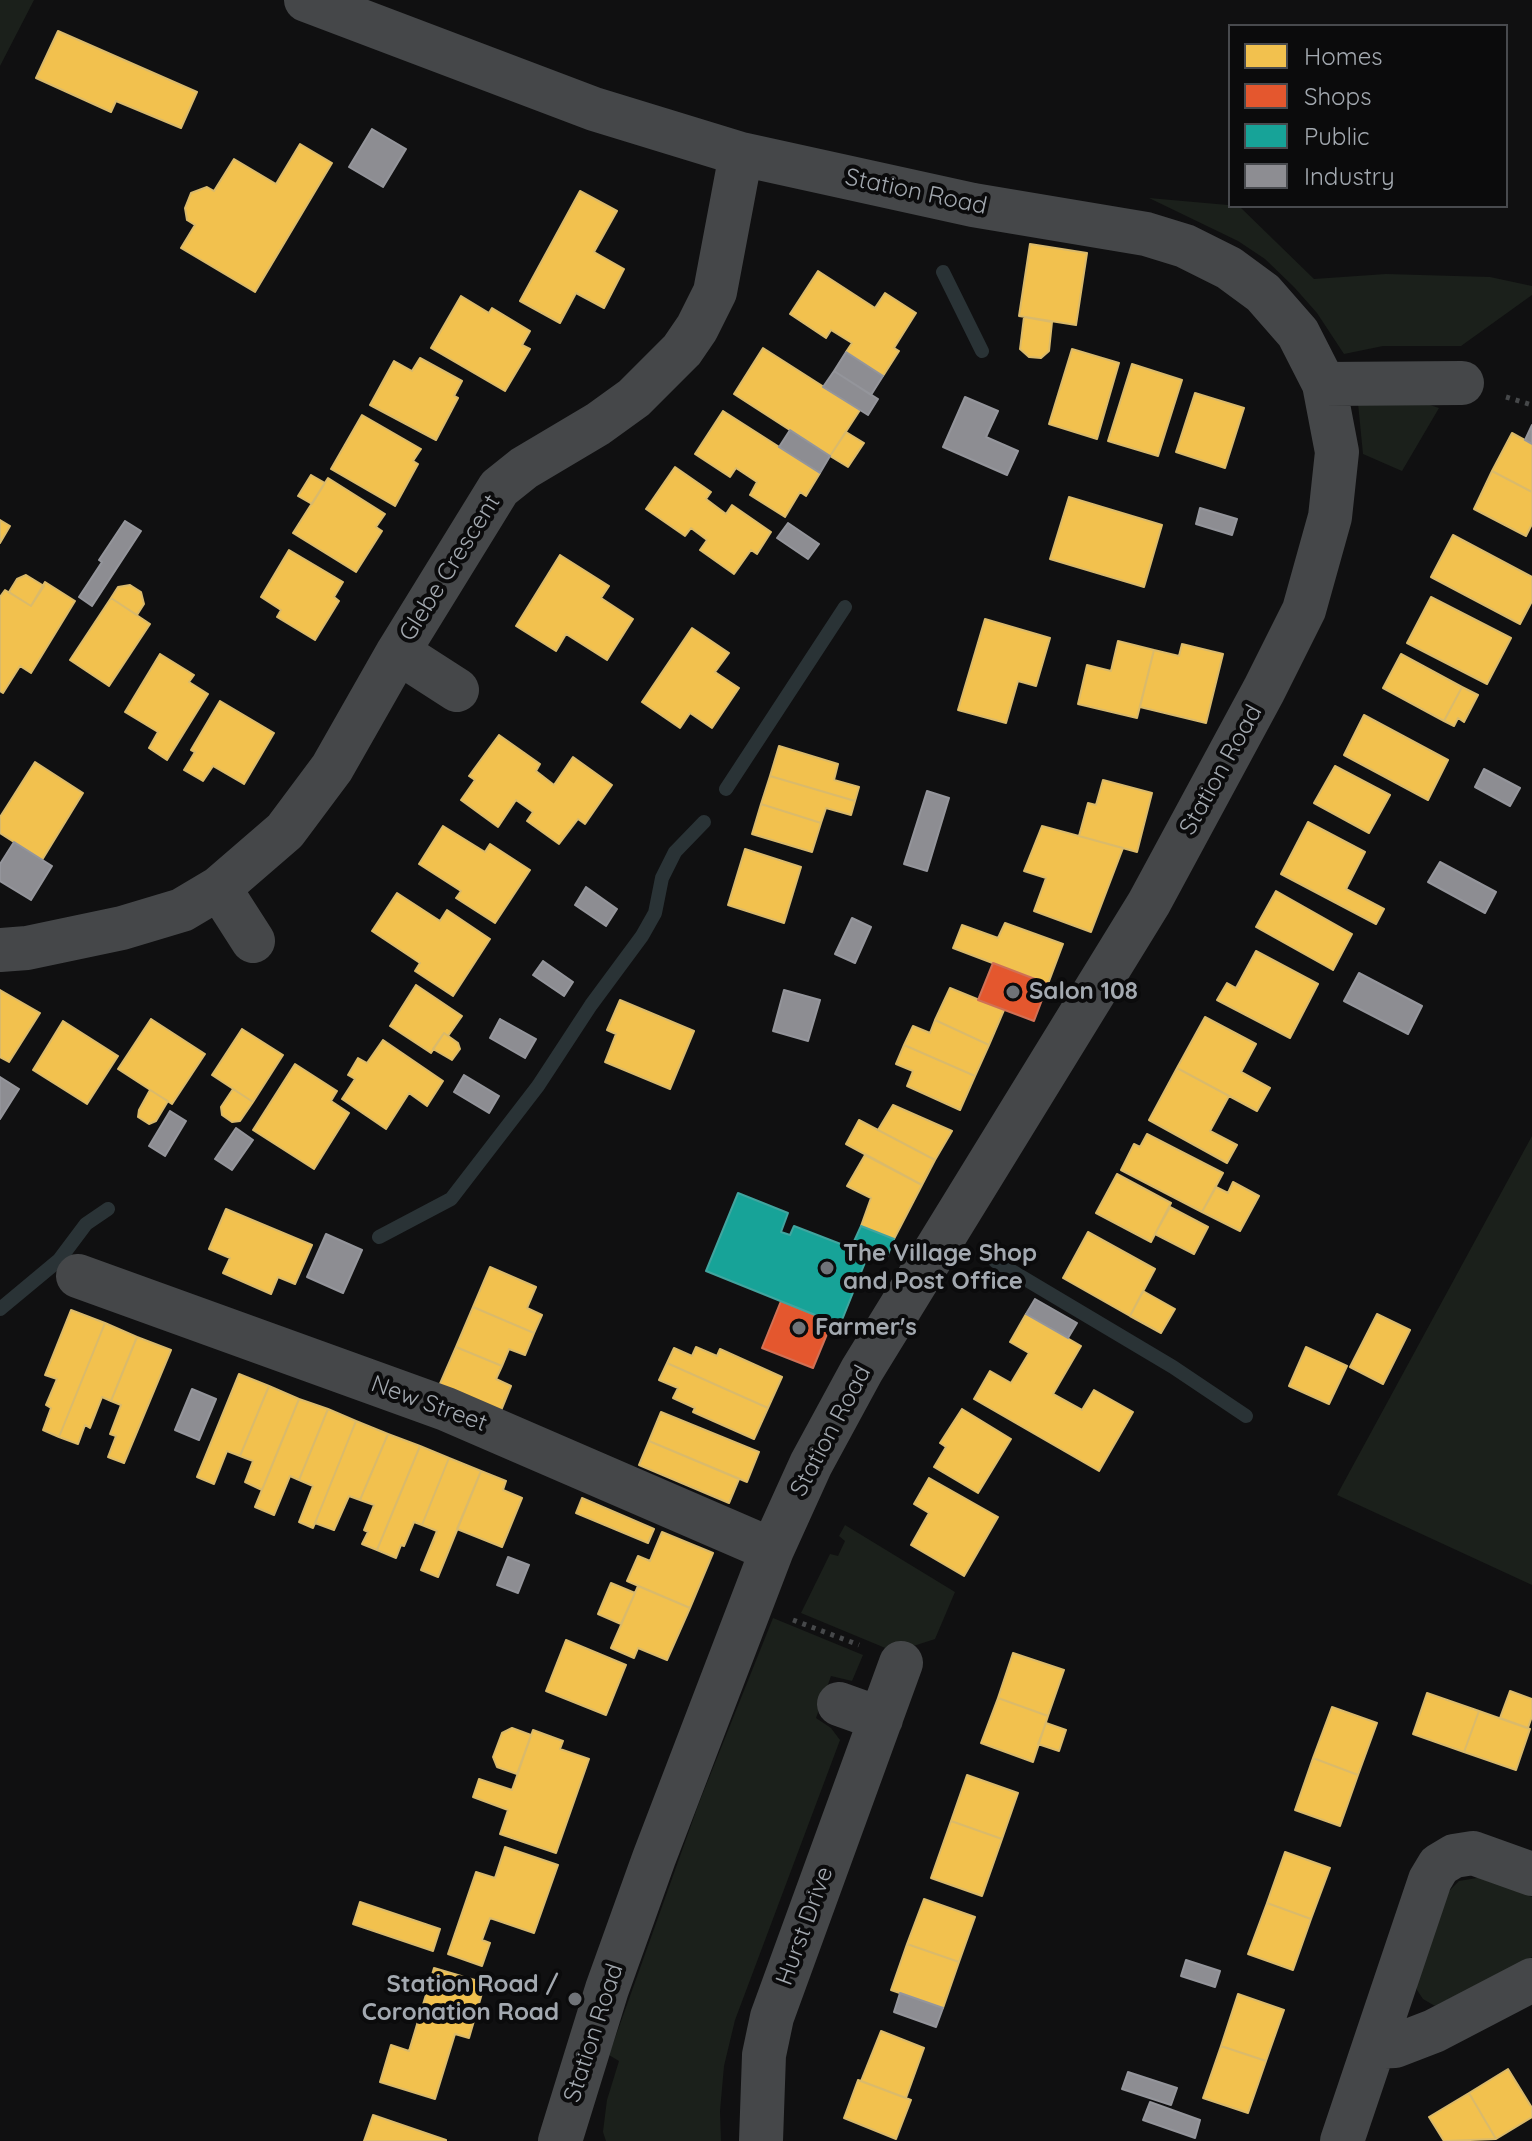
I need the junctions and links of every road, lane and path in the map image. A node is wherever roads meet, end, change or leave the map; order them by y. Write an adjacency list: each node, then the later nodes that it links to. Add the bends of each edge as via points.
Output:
1 (306, 0): 2 (street, Station Road, via 594,109)
2 (741, 154): 4 (street, Station Road, via 1185,246 1263,293 1298,333); 5 (street, Glebe Crescent, via 715,292 682,350 634,398 499,488)
3 (1462, 383): 4 (street)
4 (1324, 384): 11 (street, Station Road, via 1337,452 1330,517 1304,610 1149,903 862,1370)
5 (398, 652): 6 (street, Glebe Crescent); 7 (street, Glebe Crescent, via 332,768 298,814)
6 (457, 690)
7 (219, 888): 8 (street); 9 (street, Glebe Crescent, via 182,910 122,928)
8 (253, 941)
9 (0, 950)
10 (78, 1276): 11 (street, New Street, via 446,1409)
11 (772, 1550): 20 (street, Station Road, via 607,1989)
12 (830, 1634): 13 (path)
13 (844, 1640)
14 (901, 1663): 16 (street, Hurst Drive)
15 (839, 1704): 16 (street)
16 (881, 1719): 21 (street, Hurst Drive, via 772,2017 764,2055)
17 (1532, 1874): 19 (street, via 1473,1853 1439,1865)
18 (1532, 1980): 19 (street, via 1434,2031 1395,2046)
19 (1374, 2047): 22 (street)
20 (560, 2141)
21 (761, 2141)
22 (1342, 2141)

